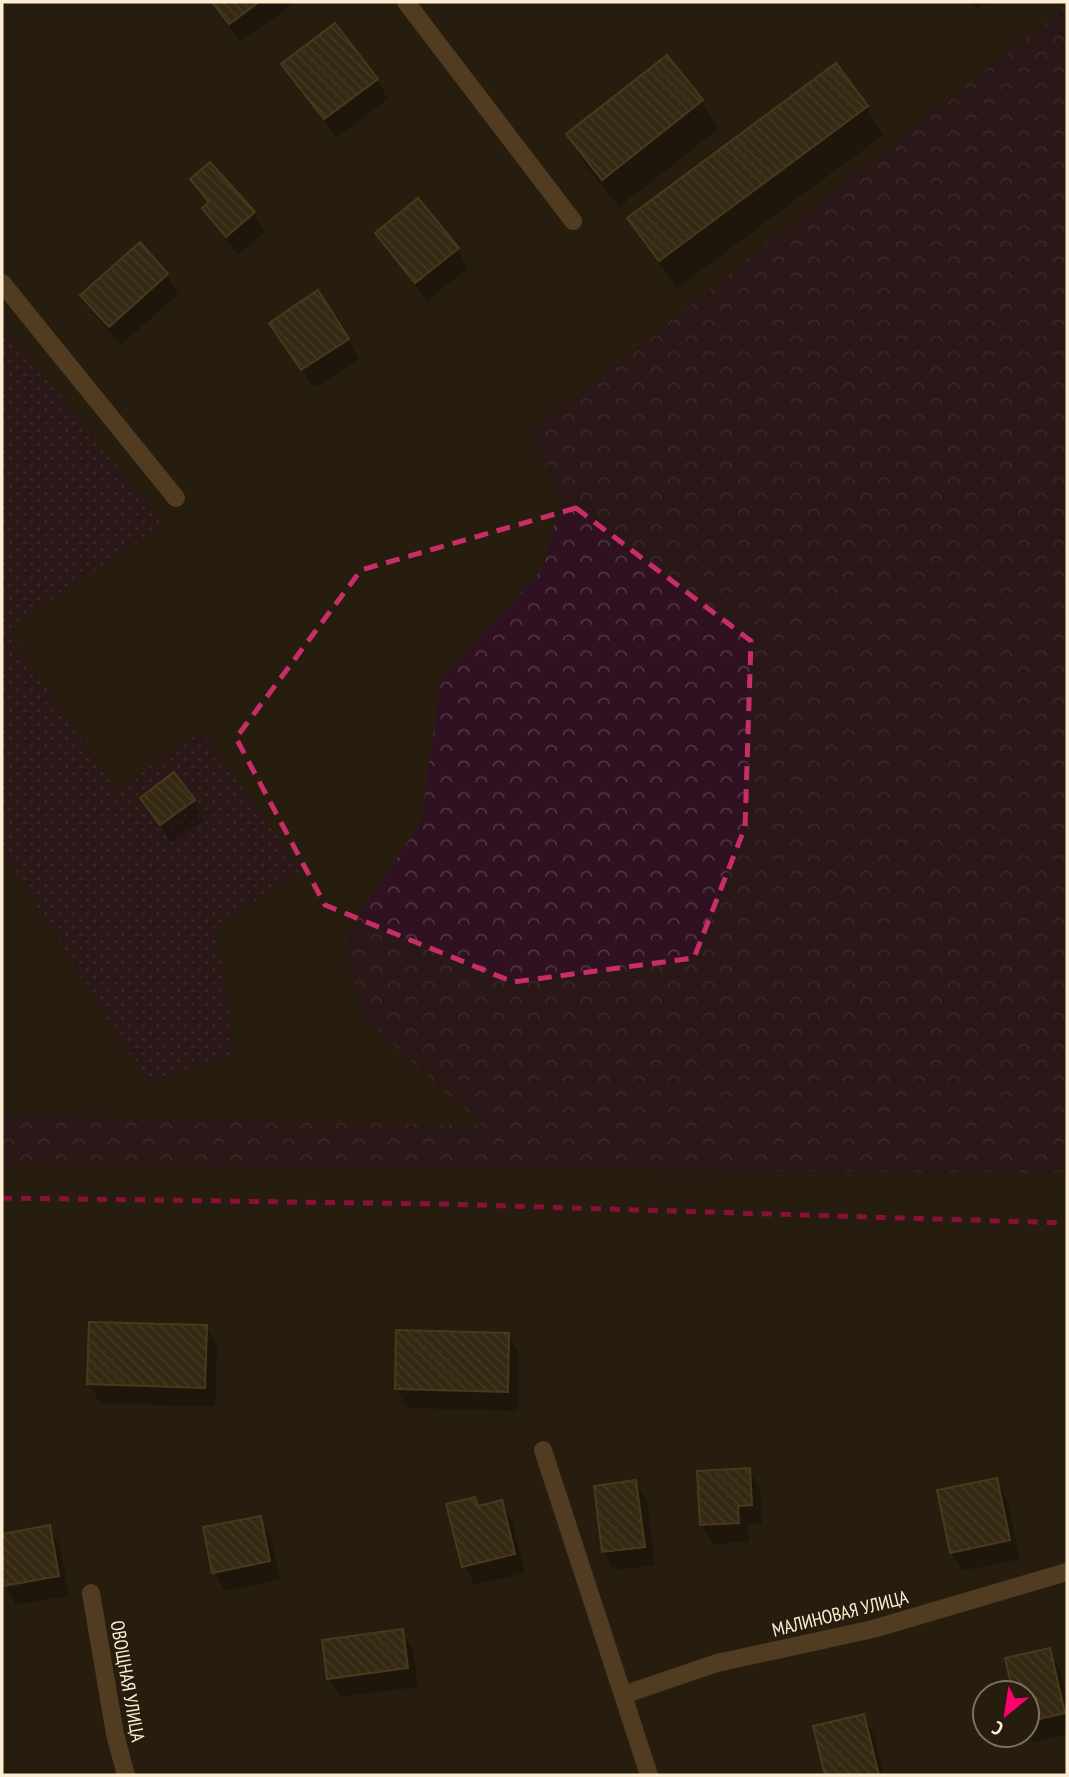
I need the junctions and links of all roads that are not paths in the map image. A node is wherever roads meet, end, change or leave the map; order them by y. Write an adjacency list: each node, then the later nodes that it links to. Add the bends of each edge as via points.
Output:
1 (406, 2): 2 (street)
2 (573, 221)
3 (2, 283): 4 (street)
4 (176, 498)
5 (543, 1450): 8 (street)
6 (1067, 1572): 8 (street, МАЛИНОВАЯ УЛИЦА, via 873,1629 717,1663)
7 (91, 1593): 9 (street, ОВОЩНАЯ УЛИЦА)
8 (623, 1696): 10 (street)
9 (126, 1775)
10 (649, 1775)

